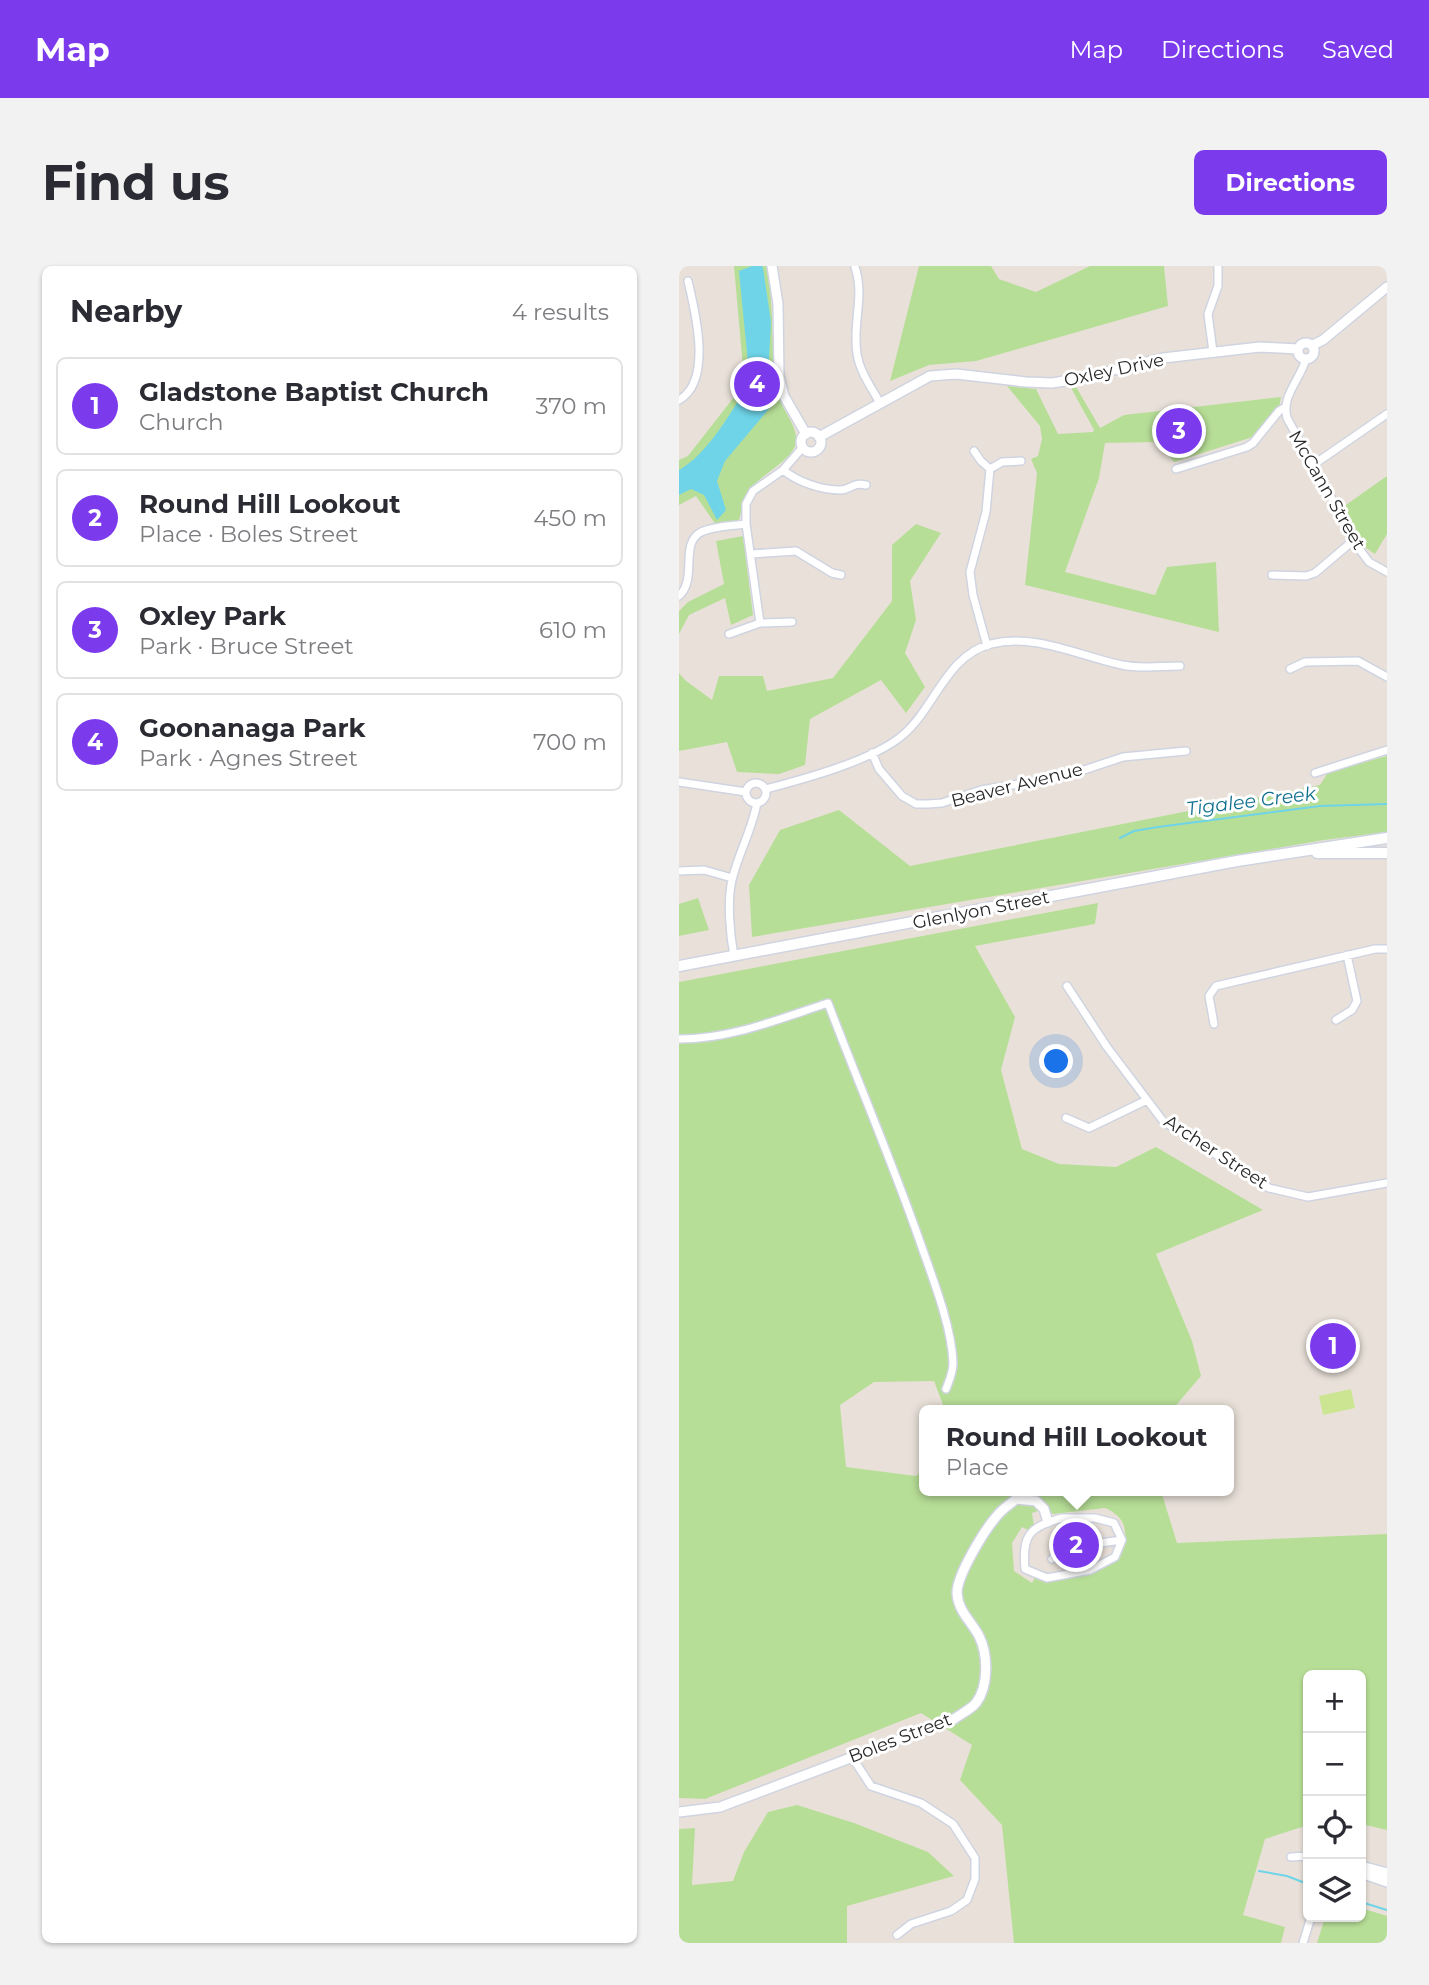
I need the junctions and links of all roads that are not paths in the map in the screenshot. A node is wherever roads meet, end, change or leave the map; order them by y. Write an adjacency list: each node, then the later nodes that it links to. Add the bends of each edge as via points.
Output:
1 (772, 266): 14 (street, via 778,304 779,376 784,396)
2 (1218, 266): 8 (street, via 1218,286 1208,314)
3 (855, 267): 11 (street, via 860,282 857,357)
4 (688, 281): 10 (street, via 699,351 690,391)
5 (1387, 287): 6 (street)
6 (1313, 345): 7 (street, via 1304,343); 9 (street, via 1315,354)
7 (1298, 349): 8 (street, Oxley Drive, via 1264,346); 9 (street)
8 (1213, 352): 11 (street, Oxley Drive, via 1163,358 1064,382 956,373 930,376)
9 (1305, 359): 12 (street, McCann Street)
10 (679, 400)
11 (880, 403): 15 (street, Oxley Drive)
12 (1285, 408): 19 (street, McCann Street); 21 (street, via 1247,447)
13 (1387, 414): 19 (street)
14 (806, 434): 15 (street); 16 (street)
15 (819, 437): 16 (street, via 821,445 816,451)
16 (803, 447): 22 (street)
17 (974, 451): 20 (street)
18 (1021, 461): 20 (street, via 1002,462)
19 (1313, 465): 25 (street, McCann Street)
20 (990, 469): 34 (street, via 986,512 970,572)
21 (1176, 469)
22 (783, 470): 23 (street, via 800,481 835,489); 24 (street, via 749,497)
23 (866, 485)
24 (746, 524): 26 (street); 30 (street, via 708,530 692,539 686,552 687,585)
25 (1355, 540): 27 (street, McCann Street, via 1370,562); 29 (street, via 1315,573)
26 (751, 554): 28 (street, via 796,551); 32 (street)
27 (1387, 572)
28 (841, 575)
29 (1272, 575)
30 (679, 596)
31 (792, 622): 32 (street)
32 (760, 623): 33 (street)
33 (729, 634)
34 (987, 646): 35 (street, via 1032,642 1129,666); 40 (street, via 960,662 904,735)
35 (1181, 666)
36 (1290, 669): 37 (street, via 1305,662 1359,661)
37 (1387, 677)
38 (1387, 750): 41 (street)
39 (1186, 751): 40 (street, Beaver Avenue, via 1123,757 1063,777 928,804 916,804 902,796)
40 (872, 753): 43 (street)
41 (1315, 773)
42 (679, 782): 44 (street)
43 (766, 789): 44 (street, via 754,782); 45 (street, via 764,800)
44 (746, 792): 45 (street, via 750,802)
45 (757, 803): 50 (street)
46 (1387, 838): 47 (main road, Glenlyon Street)
47 (1282, 853): 48 (main road, Glenlyon Street); 53 (main road, Glenlyon Street)
48 (1387, 853)
49 (679, 872): 50 (street, via 704,870)
50 (732, 878): 53 (street)
51 (1387, 949): 52 (street)
52 (1347, 955): 56 (street, via 1357,1001); 57 (street, via 1216,986 1209,996)
53 (734, 956): 54 (main road, Glenlyon Street)
54 (679, 966)
55 (1067, 986): 59 (street, Archer Street)
56 (1336, 1020)
57 (1214, 1024)
58 (679, 1039): 62 (street, via 736,1033 828,1003 933,1279 953,1362)
59 (1147, 1100): 60 (street, via 1089,1128); 61 (street, Archer Street, via 1163,1121 1269,1188 1308,1197)
60 (1066, 1118)
61 (1387, 1183)
62 (946, 1389)
63 (1048, 1522): 64 (street, via 1095,1518 1114,1523); 64 (street, via 1034,1529 1023,1547 1025,1569 1047,1578 1090,1570 1115,1557); 66 (street, Boles Street, via 1036,1501 1016,1499 997,1514 965,1568 957,1592 962,1613 979,1637 986,1658 985,1681 977,1703 954,1719)
64 (1122, 1540): 65 (street, via 1064,1548)
65 (1052, 1559)
66 (852, 1757): 67 (street, Boles Street, via 720,1807); 75 (street, via 871,1786 921,1803 953,1824 975,1858 975,1879 967,1900 951,1911 911,1924)
67 (679, 1812)
68 (1303, 1856): 69 (street)
69 (1291, 1857)
70 (1366, 1867): 71 (street)
71 (1387, 1873)
72 (1366, 1875): 73 (street)
73 (1387, 1882)
74 (1309, 1922): 76 (street)
75 (897, 1935)
76 (1303, 1943)

